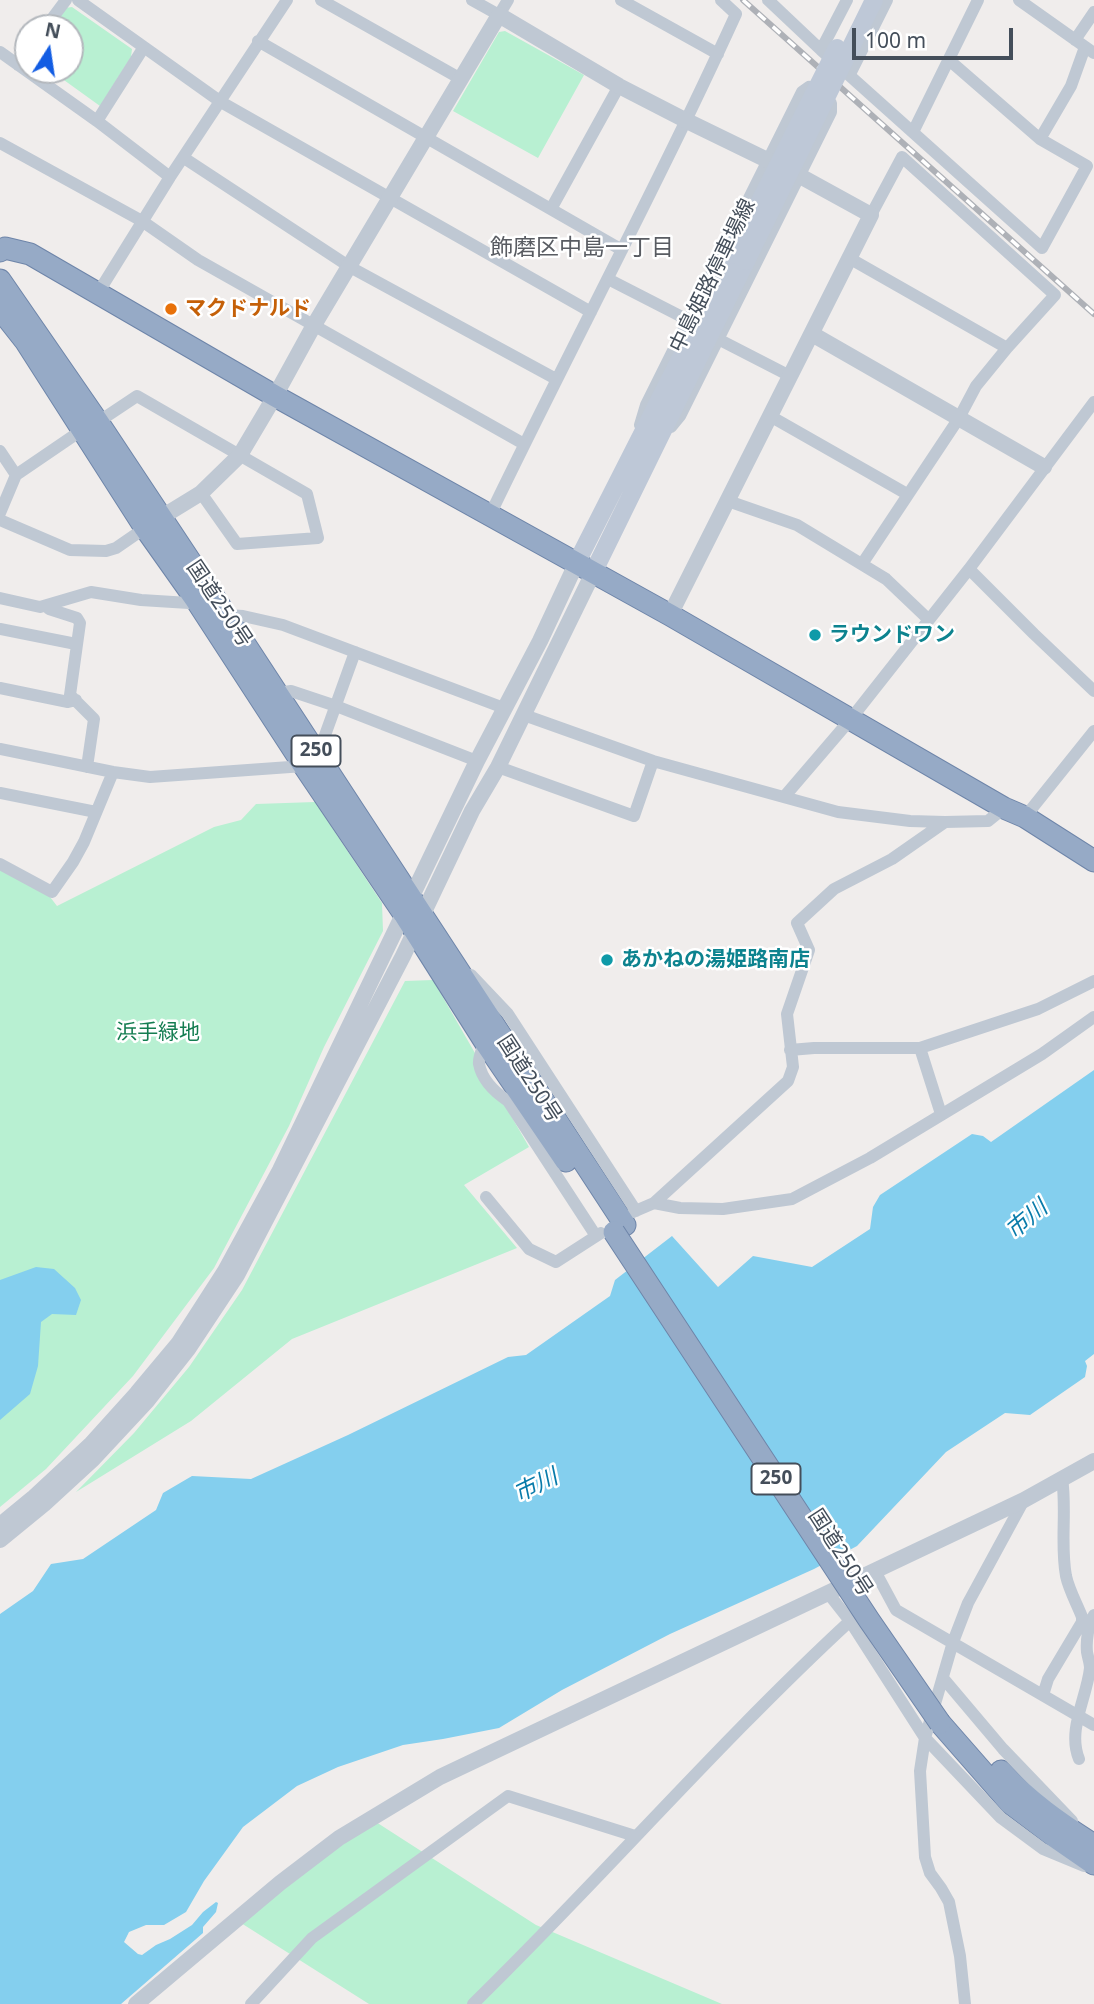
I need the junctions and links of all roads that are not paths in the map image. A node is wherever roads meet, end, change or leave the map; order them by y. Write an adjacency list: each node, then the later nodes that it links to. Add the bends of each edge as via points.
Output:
1 (78, 0): 19 (street)
2 (287, 0): 18 (street)
3 (321, 0): 25 (street)
4 (472, 0): 17 (street)
5 (508, 0): 17 (street)
6 (621, 0): 22 (street)
7 (721, 0): 22 (street, via 736,14)
8 (768, 0): 21 (street)
9 (847, 0): 21 (street)
10 (861, 0): 45 (main road, 中島姫路停車場線, bridge)
11 (874, 0): 45 (main road, 中島姫路停車場線, bridge)
12 (887, 0): 24 (street)
13 (978, 0): 23 (street)
14 (1019, 0): 15 (street)
15 (1036, 5): 20 (street)
16 (1094, 12): 20 (street)
17 (499, 15): 25 (street); 27 (street)
18 (258, 41): 28 (street); 32 (street)
19 (144, 47): 28 (street); 29 (street)
20 (1084, 47): 33 (street, via 1071,86)
21 (821, 50): 24 (street)
22 (718, 54): 30 (street)
23 (949, 60): 31 (street); 33 (street)
24 (850, 74): 31 (street)
25 (461, 79): 32 (street)
26 (45, 84): 29 (street)
27 (619, 86): 30 (street); 40 (street)
28 (221, 103): 35 (street); 39 (street)
29 (97, 121): 38 (street)
30 (687, 121): 36 (street); 43 (street)
31 (913, 132): 33 (street, via 1042,248 1087,166)
32 (426, 138): 39 (street); 40 (street)
33 (1040, 139)
34 (0, 142): 42 (street)
35 (184, 158): 38 (street); 47 (street)
36 (769, 160): 37 (street); 37 (street, via 802,92 809,87 831,103 831,112); 53 (street)
37 (800, 176): 41 (street); 56 (street)
38 (170, 177): 42 (street)
39 (390, 198): 47 (street); 52 (street)
40 (551, 209): 43 (street)
41 (870, 215): 46 (street); 57 (street, via 901,157 1055,295)
42 (142, 221): 50 (street); 54 (street, via 198,260)
43 (622, 250): 48 (street)
44 (0, 251): 50 (highway, via 30,254)
45 (740, 258): 66 (main road, 中島姫路停車場線); 67 (main road, 中島姫路停車場線)
46 (849, 258): 55 (street); 57 (street)
47 (350, 268): 54 (street); 59 (street)
48 (608, 279): 52 (street); 53 (street)
49 (0, 280): 64 (highway, 国道250号 / 250)
50 (98, 293): 60 (highway)
51 (0, 309): 64 (highway, 国道250号 / 250)
52 (591, 312): 59 (street)
53 (688, 320): 66 (street, via 646,405)
54 (314, 325): 60 (street); 65 (street)
55 (812, 334): 58 (street); 63 (street)
56 (718, 339): 58 (street); 67 (street, via 680,416)
57 (1007, 348): 63 (street, via 976,386)
58 (790, 376): 62 (street)
59 (556, 379): 65 (street)
60 (275, 396): 69 (street); 76 (highway)
61 (1094, 402): 70 (street)
62 (770, 416): 73 (street); 74 (street)
63 (959, 418): 70 (street); 73 (street)
64 (90, 426): 69 (street, via 137,396); 71 (street); 78 (highway, 国道250号 / 250)
65 (524, 444): 76 (street)
66 (635, 446): 80 (main road, 中島姫路停車場線)
67 (654, 448): 80 (main road, 中島姫路停車場線)
68 (0, 451): 71 (street)
69 (240, 455): 72 (street); 72 (street, via 307,494 318,538 237,544)
70 (1044, 467): 81 (street)
71 (16, 475): 75 (street)
72 (201, 493): 78 (street)
73 (906, 494): 79 (street)
74 (728, 501): 79 (street, via 797,525); 86 (street)
75 (0, 513)
76 (490, 514): 80 (highway)
77 (0, 520): 78 (street, via 70,550 106,551)
78 (153, 523): 83 (highway, 国道250号 / 250); 85 (highway, 国道250号 / 250)
79 (862, 564): 87 (street, via 886,579)
80 (584, 568): 86 (highway); 96 (street); 97 (street)
81 (969, 569): 87 (street); 92 (street)
82 (0, 598): 84 (street)
83 (195, 600): 84 (street, via 165,602 91,592); 101 (highway, 国道250号 / 250)
84 (48, 605): 89 (street, via 77,618)
85 (226, 615): 90 (street, via 283,625); 93 (highway, 国道250号 / 250)
86 (670, 615): 98 (highway)
87 (928, 619): 98 (street)
88 (0, 629): 89 (street)
89 (76, 644): 94 (street, via 70,695)
90 (355, 652): 95 (street); 96 (street)
91 (0, 688): 94 (street)
92 (1094, 691)
93 (278, 693): 95 (street, via 291,691); 101 (highway, 国道250号 / 250)
94 (76, 700): 104 (street, via 94,719)
95 (336, 706): 101 (street, via 324,738); 102 (street)
96 (504, 708): 102 (street)
97 (524, 715): 103 (street); 105 (street)
98 (850, 720): 108 (street); 109 (highway)
99 (1094, 731): 111 (street)
100 (0, 749): 104 (street)
101 (309, 757): 106 (street, via 150,778); 115 (highway, 国道250号 / 250)
102 (478, 761): 115 (street)
103 (653, 761): 105 (street, via 634,816); 108 (street)
104 (87, 767): 106 (street)
105 (498, 767): 115 (street)
106 (113, 772): 110 (street)
107 (0, 793): 110 (street)
108 (785, 797): 112 (street, via 838,812)
109 (1004, 808): 111 (highway); 112 (street, via 988,821)
110 (96, 811): 114 (street, via 73,862 52,892)
111 (1025, 817): 113 (highway)
112 (945, 822): 119 (street, via 892,859 834,889 797,923 809,950 786,1014)
113 (1094, 861)
114 (0, 864)
115 (413, 915): 123 (highway, 国道250号 / 250, via 485,1041); 123 (highway, 国道250号 / 250, via 456,966); 124 (street)
116 (1094, 981): 118 (street, via 1038,1009)
117 (1094, 1017): 120 (street, via 1042,1055)
118 (920, 1048): 119 (street); 120 (street)
119 (790, 1050): 122 (street, via 793,1067 788,1082)
120 (941, 1114): 122 (street, via 792,1199 723,1209)
121 (486, 1198): 123 (street, via 529,1249 556,1262)
122 (654, 1203): 123 (street)
123 (618, 1225): 137 (highway, 国道250号 / 250, via 861,1585)
124 (239, 1259): 128 (street, via 136,1393 90,1444); 129 (street, via 188,1349 147,1401 93,1459)
125 (1094, 1461): 126 (street)
126 (1062, 1478): 127 (street); 136 (street, via 1066,1579 1082,1622)
127 (1024, 1500): 130 (street); 134 (street, via 968,1603)
128 (0, 1525)
129 (0, 1541)
130 (875, 1571): 131 (street); 134 (street, via 896,1610)
131 (828, 1593): 133 (street); 146 (street, via 440,1777 339,1838)
132 (1094, 1615): 138 (street)
133 (850, 1622): 140 (street); 142 (street)
134 (953, 1642): 135 (street); 136 (street)
135 (943, 1678): 140 (street); 143 (street)
136 (1043, 1695): 138 (street)
137 (943, 1716): 143 (highway, 国道250号 / 250, via 1017,1788 1056,1821); 144 (highway, 国道250号 / 250, via 1010,1802)
138 (1079, 1716): 139 (street); 141 (street, via 1075,1741)
139 (1094, 1725)
140 (925, 1738): 145 (street, via 1001,1818 1044,1849); 149 (street, via 920,1771 925,1857 949,1902)
141 (1079, 1759)
142 (635, 1836): 147 (street, via 508,1797 312,1938); 148 (street)
143 (1094, 1844)
144 (1094, 1864)
145 (1094, 1870)
146 (136, 2004)
147 (251, 2004)
148 (473, 2004)
149 (965, 2004)

